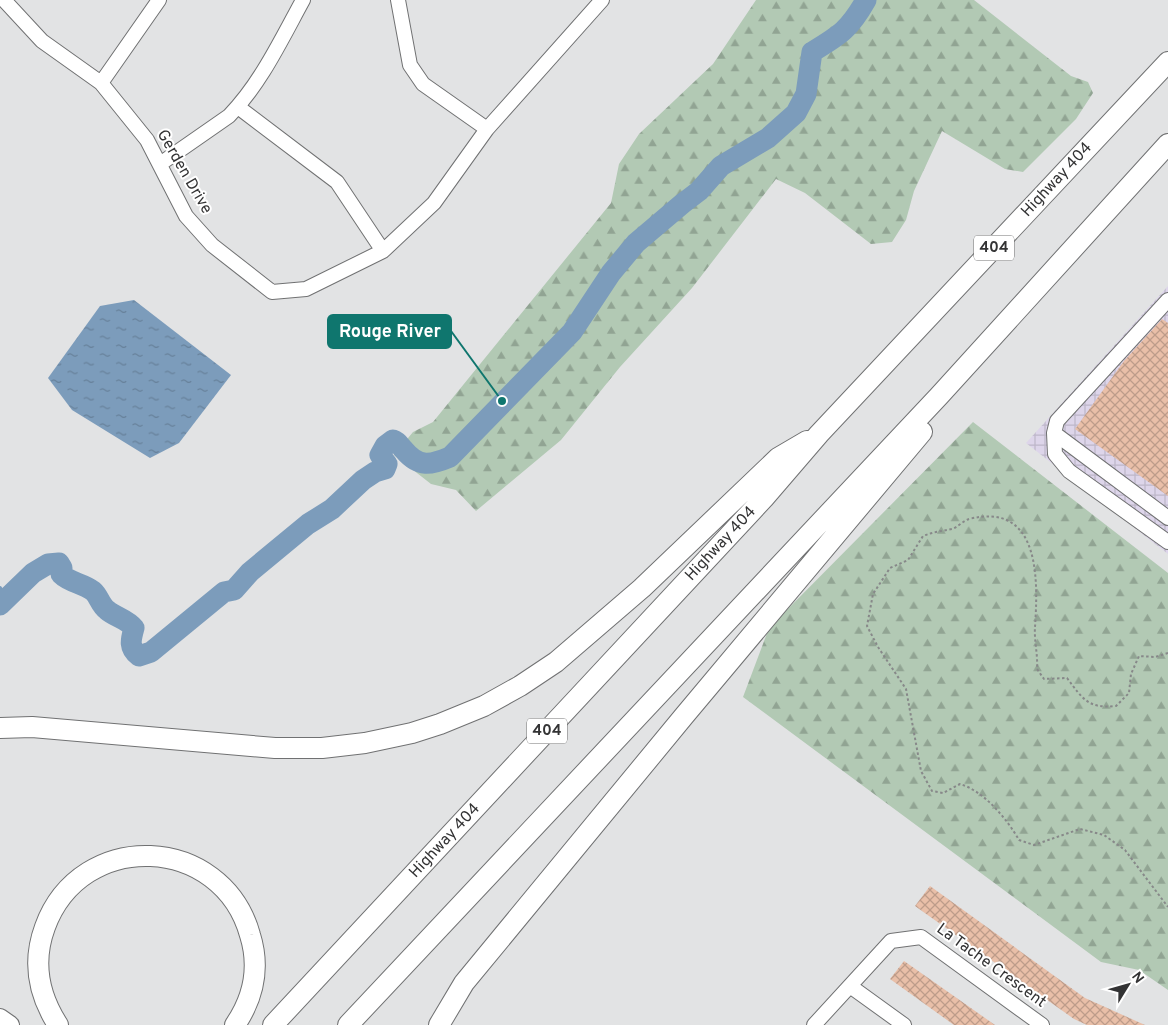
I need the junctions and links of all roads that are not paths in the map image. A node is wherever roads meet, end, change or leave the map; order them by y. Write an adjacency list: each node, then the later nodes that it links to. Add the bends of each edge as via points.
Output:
1 (4, 0): 7 (street, Gerden Drive, via 42,41)
2 (159, 0): 7 (street)
3 (303, 0): 8 (street, via 271,60)
4 (398, 0): 9 (street, via 410,65 424,84)
5 (602, 0): 9 (street, Gerden Drive)
6 (1168, 62): 16 (highway, Highway 404 / 404)
7 (101, 83): 11 (street, Gerden Drive, via 147,140)
8 (238, 107): 11 (street); 12 (street, via 338,182)
9 (487, 129): 12 (street, Gerden Drive, via 434,203)
10 (1168, 144): 14 (highway)
11 (160, 164): 12 (street, Gerden Drive, via 192,223 212,245 272,292 306,288)
12 (383, 251)
13 (1168, 300): 15 (street, via 1057,421)
14 (940, 396): 26 (highway); 27 (highway, via 937,411 923,431 464,983)
15 (1054, 433): 17 (street); 18 (street, via 1055,454 1069,471)
16 (819, 434): 19 (highway, via 778,458 635,595 556,662 484,706 440,724 366,743 322,748 275,748 32,727); 25 (highway, Highway 404 / 404)
17 (1168, 518)
18 (1168, 542)
19 (0, 728)
20 (850, 986): 28 (street, La Tache Crescent); 29 (street); 30 (street, La Tache Crescent, via 891,941 921,937)
21 (0, 1018): 22 (main road)
22 (10, 1025)
23 (58, 1025): 24 (highway, via 43,996 38,970 38,949 51,911 63,893 80,877 97,867 134,855 151,855 186,863 203,871 226,889 245,916 256,965 254,984)
24 (235, 1025)
25 (273, 1025)
26 (348, 1025)
27 (438, 1025)
28 (814, 1025)
29 (904, 1025)
30 (1042, 1025)

